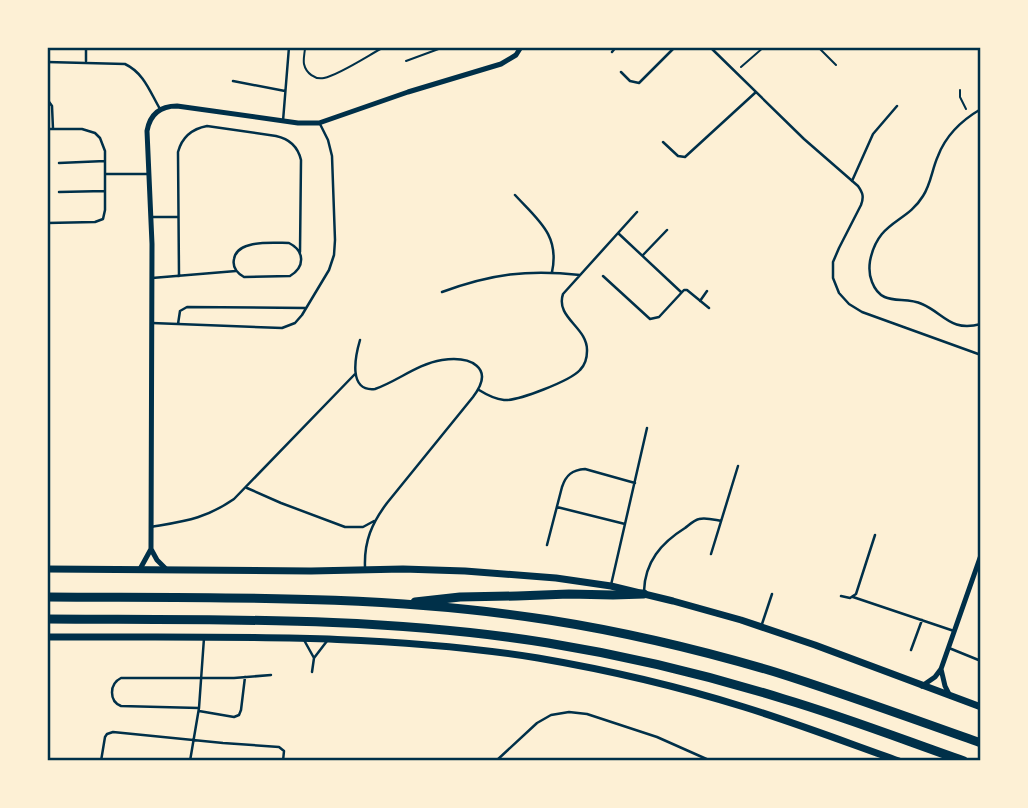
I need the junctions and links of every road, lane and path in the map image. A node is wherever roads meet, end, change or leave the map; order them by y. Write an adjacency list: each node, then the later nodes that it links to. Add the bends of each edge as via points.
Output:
1 (86, 47): 17 (lane)
2 (289, 47): 23 (lane)
3 (305, 47): 4 (path, via 304,65 318,78)
4 (384, 47)
5 (432, 47): 13 (path)
6 (444, 47): 13 (path)
7 (521, 47): 31 (street, via 501,64)
8 (616, 47): 14 (lane)
9 (675, 47): 19 (lane, via 639,83)
10 (710, 47): 20 (lane)
11 (764, 47): 20 (path)
12 (818, 47): 18 (path)
13 (435, 51): 15 (path)
14 (612, 52)
15 (406, 61)
16 (47, 62): 17 (lane)
17 (86, 62): 27 (lane, via 134,68)
18 (835, 65)
19 (621, 72)
20 (735, 72): 24 (lane)
21 (233, 81): 23 (lane)
22 (960, 90): 29 (path)
23 (285, 91): 30 (lane)
24 (756, 92): 34 (lane, via 685,157); 39 (lane)
25 (47, 99): 32 (lane, via 52,106)
26 (897, 106): 39 (lane, via 873,134)
27 (160, 109): 30 (street, via 177,106); 38 (street, via 147,131)
28 (981, 109): 29 (lane)
29 (971, 114): 65 (lane, via 942,146 922,198 884,230 869,267 876,291 887,299 921,303 958,325)
30 (283, 121): 31 (street)
31 (319, 122): 61 (lane, via 332,156 335,248 329,270)
32 (53, 129): 33 (lane); 35 (lane, via 95,133 103,144)
33 (47, 130)
34 (663, 142)
35 (105, 161): 36 (lane); 37 (lane)
36 (59, 163)
37 (105, 174): 38 (lane); 40 (lane)
38 (150, 174): 44 (street)
39 (852, 181): 67 (lane, via 864,198 833,262 839,293 849,304 877,318)
40 (105, 191): 41 (lane); 46 (lane, via 105,215 100,221)
41 (59, 192)
42 (515, 195): 52 (lane, via 550,236 555,260)
43 (637, 212): 48 (lane)
44 (151, 217): 45 (lane); 56 (street)
45 (178, 218): 49 (lane, via 178,152 191,132 207,126 284,138 301,160); 54 (lane)
46 (47, 223)
47 (667, 230): 50 (lane)
48 (618, 233): 50 (lane); 53 (lane)
49 (300, 252): 51 (lane, via 301,266 290,276 248,278); 51 (lane, via 289,243 248,244 236,252)
50 (643, 255): 59 (lane)
51 (236, 271): 54 (lane)
52 (552, 272): 53 (lane); 58 (lane, via 496,275)
53 (580, 275): 69 (lane, via 560,301 587,344 579,372 517,399 490,397)
54 (178, 276): 56 (lane)
55 (603, 276): 59 (lane, via 650,319 659,317)
56 (152, 278): 63 (street)
57 (708, 291): 60 (lane)
58 (442, 292)
59 (681, 292): 60 (lane, via 687,290)
60 (700, 301): 62 (lane)
61 (306, 308): 64 (lane, via 295,323 282,328); 64 (lane, via 187,307 180,311)
62 (709, 308)
63 (152, 323): 64 (lane); 78 (street)
64 (178, 324)
65 (981, 324)
66 (360, 340): 68 (lane)
67 (981, 355)
68 (356, 374): 69 (lane, via 357,381 369,390 429,363 455,359 477,365 483,382); 73 (lane)
69 (479, 390): 75 (lane)
70 (648, 428): 72 (lane)
71 (738, 466): 76 (lane)
72 (635, 483): 74 (lane, via 577,470 564,479); 77 (lane)
73 (247, 487): 75 (lane, via 345,527 363,527); 78 (lane, via 205,516)
74 (557, 507): 77 (lane); 80 (lane)
75 (374, 521): 87 (lane, via 366,544)
76 (722, 521): 82 (lane); 89 (lane, via 699,519 661,547 648,568)
77 (625, 524): 88 (lane)
78 (151, 527): 81 (street)
79 (875, 535): 93 (lane)
80 (547, 545)
81 (151, 549): 85 (street); 86 (street)
82 (711, 554)
83 (981, 555): 98 (street)
84 (47, 569): 85 (street)
85 (140, 569): 86 (street)
86 (166, 569): 87 (street)
87 (365, 570): 88 (street, via 527,575)
88 (611, 586): 89 (street)
89 (644, 594): 94 (main road, via 433,598); 97 (street)
90 (772, 594): 97 (lane)
91 (841, 596): 93 (lane)
92 (47, 597): 94 (main road, via 316,598)
93 (853, 597): 96 (lane)
94 (406, 604): 117 (main road, via 549,620 668,644 797,679)
95 (47, 620): 124 (main road, via 318,621 453,630 548,643 740,685)
96 (922, 620): 98 (lane); 104 (lane)
97 (761, 626): 112 (street)
98 (954, 631): 103 (street)
99 (47, 637): 100 (street)
100 (204, 638): 101 (street); 111 (lane)
101 (303, 639): 102 (street); 105 (lane)
102 (329, 639): 105 (lane); 123 (street, via 485,651 621,674 744,707)
103 (948, 648): 106 (lane); 107 (street)
104 (911, 650)
105 (314, 658): 108 (lane)
106 (981, 661)
107 (941, 669): 112 (street); 113 (street)
108 (312, 671)
109 (271, 675): 110 (lane)
110 (245, 677): 111 (lane); 115 (lane, via 239,715)
111 (202, 679): 115 (lane); 115 (lane, via 121,678 113,686 112,698 121,706)
112 (922, 686): 113 (street)
113 (950, 696): 114 (street)
114 (981, 707)
115 (199, 709): 116 (lane)
116 (194, 740): 118 (lane, via 113,732 105,737); 119 (lane); 120 (lane, via 279,747 284,751)
117 (981, 743)
118 (101, 761)
119 (190, 761)
120 (283, 761)
121 (496, 761): 122 (lane, via 537,723 569,712 657,737)
122 (711, 761)
123 (899, 761)
124 (964, 761)

